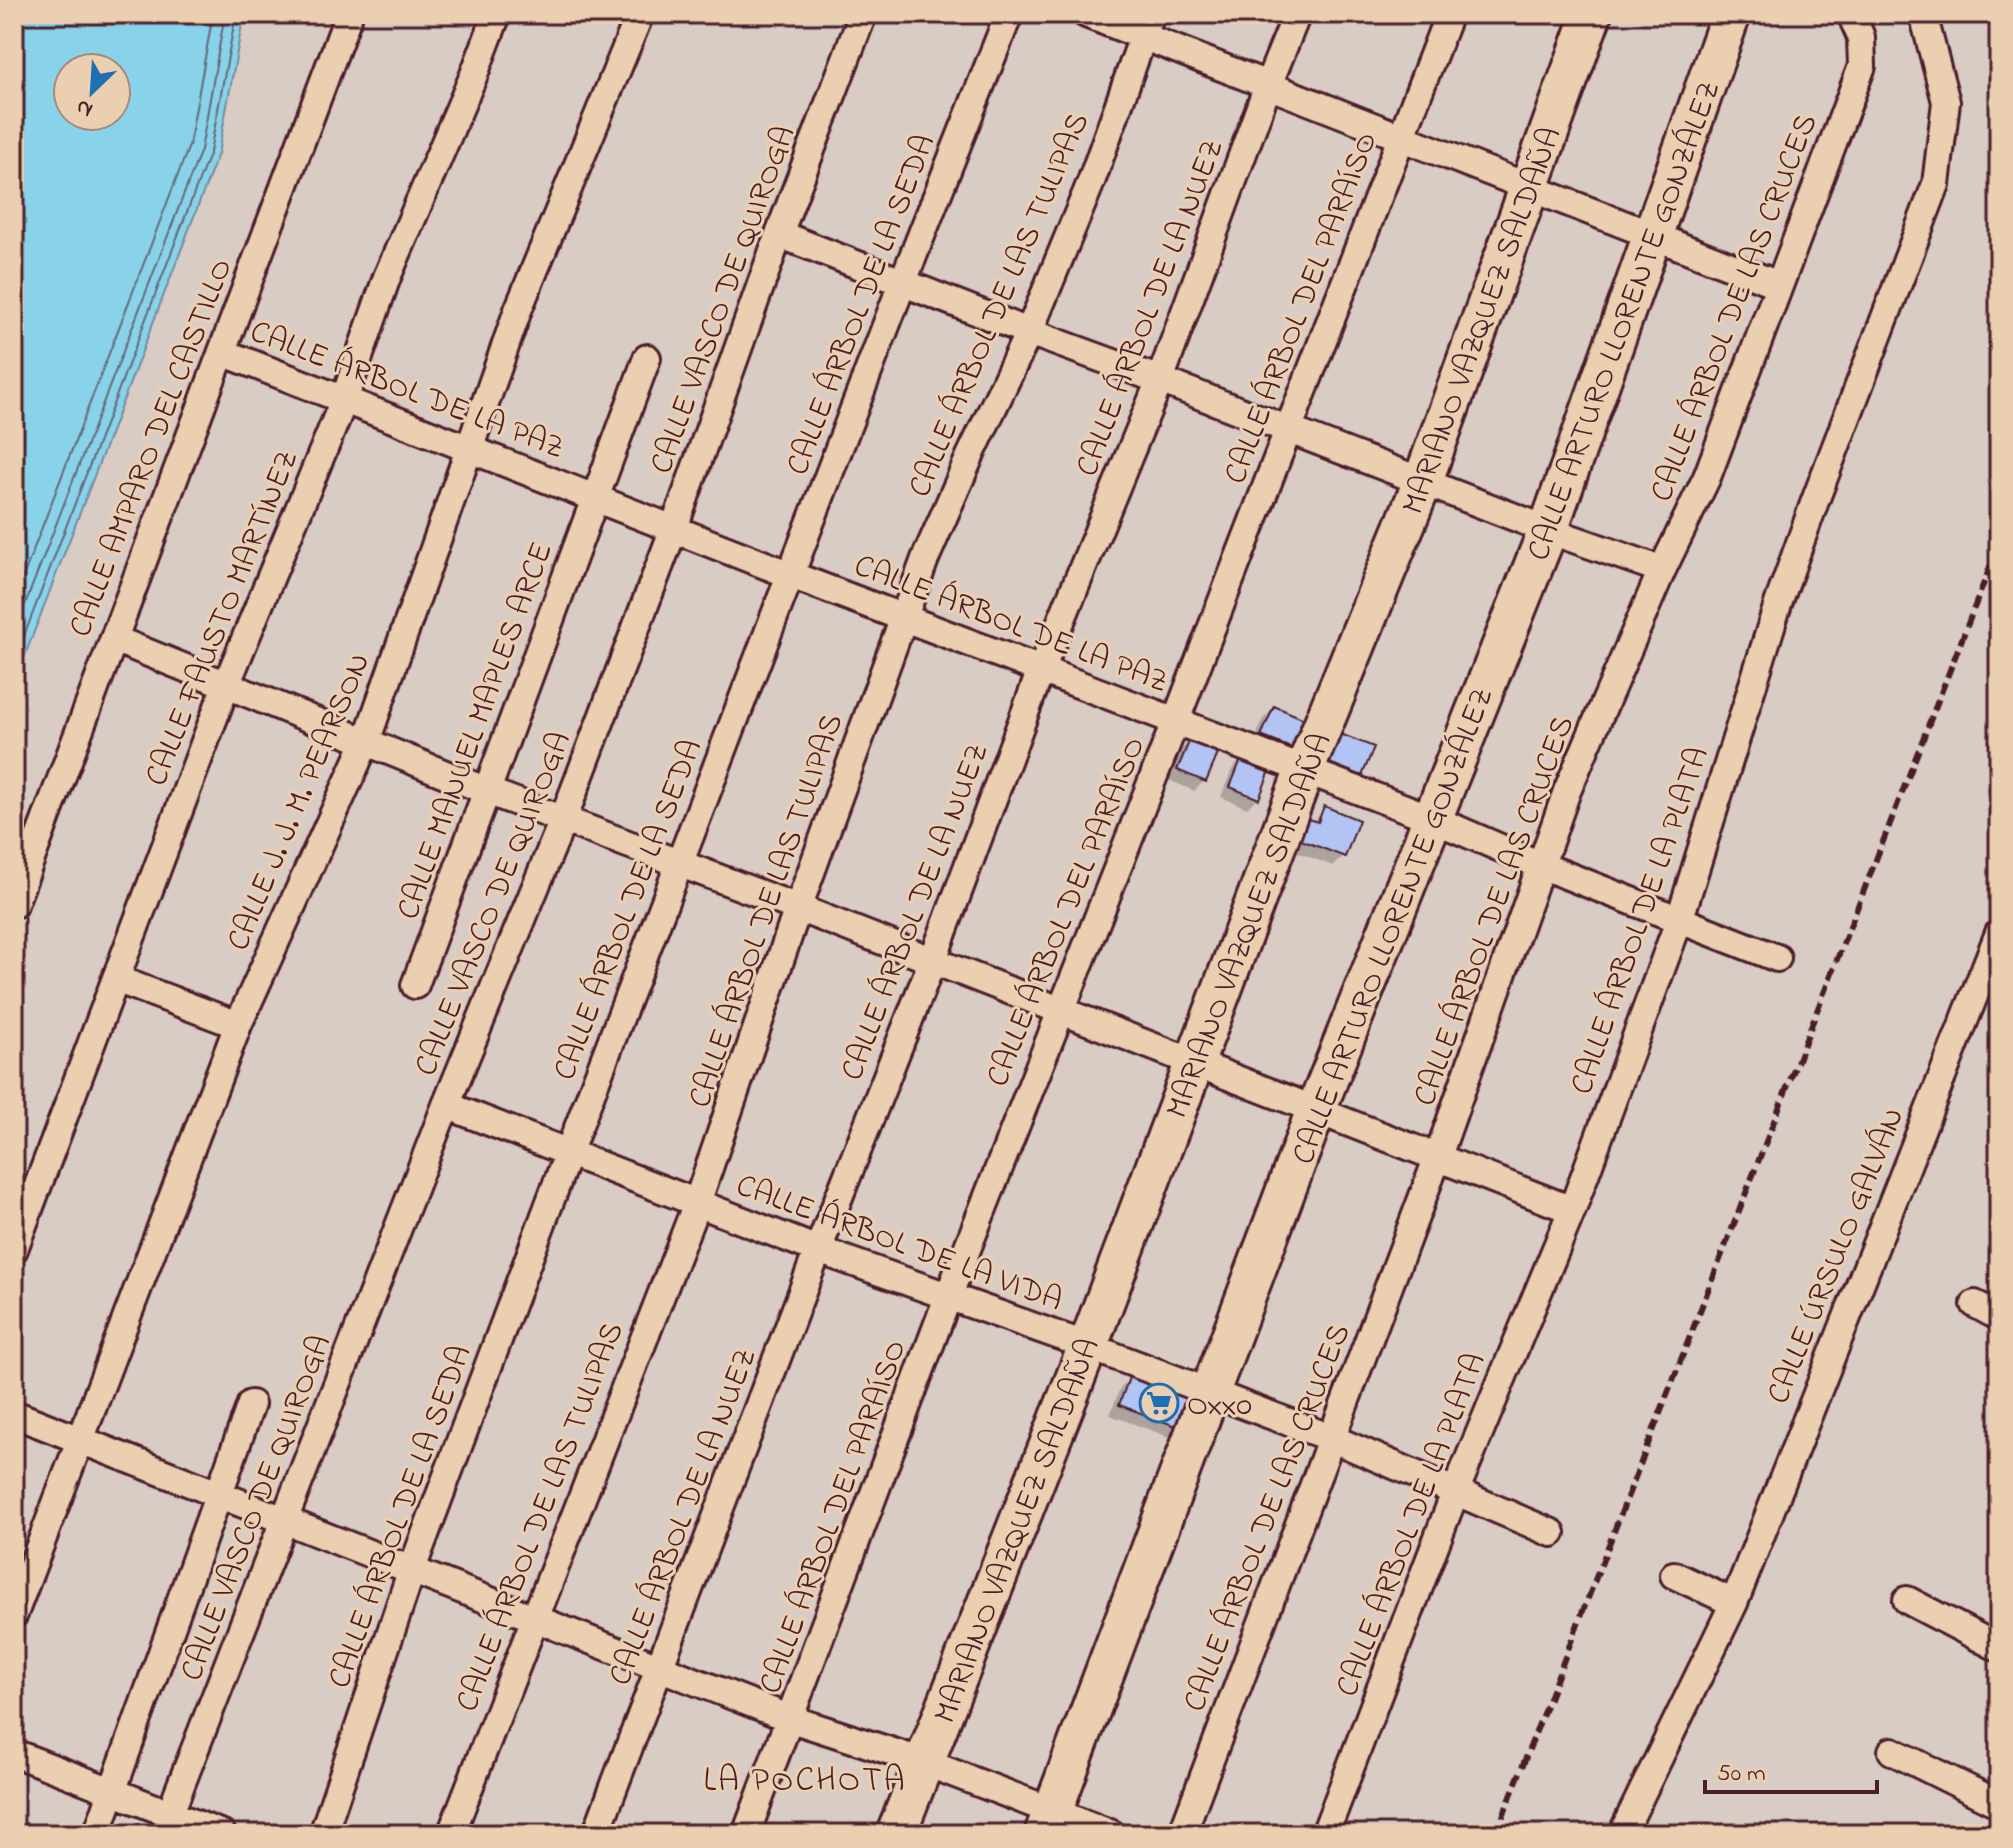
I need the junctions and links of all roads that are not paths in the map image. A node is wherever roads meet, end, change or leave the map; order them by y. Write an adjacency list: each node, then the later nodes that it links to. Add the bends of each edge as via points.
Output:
1 (349, 14): 22 (street, CALLE AMPARO DEL CASTILLO)
2 (497, 14): 25 (street, CALLE FAUSTO MARTÍNEZ, via 387,277)
3 (640, 14): 27 (street, CALLE J. J. M. PEARSON, via 518,310)
4 (863, 14): 17 (street, CALLE VASCO DE QUIROGA)
5 (1009, 14): 19 (street, CALLE ÁRBOL DE LA SEDA)
6 (1086, 14): 13 (street)
7 (1297, 14): 14 (street, CALLE ÁRBOL DE LA NUEZ)
8 (1449, 14): 15 (street, CALLE ÁRBOL DEL PARAÍSO)
9 (1592, 14): 16 (street, MARIANO VAZQUEZ SALDAÑA)
10 (1731, 14): 18 (street, CALLE ARTURO LLORENTE GONZÁLEZ)
11 (1851, 14): 20 (street, CALLE ÁRBOL DE LAS CRUCES, via 1861,37 1862,66)
12 (1923, 14): 48 (street, CALLE ÁRBOL DE LA PLATA, via 1946,102 1936,184 1778,604)
13 (1147, 25): 14 (street); 21 (street, CALLE ÁRBOL DE LAS TULIPAS, via 1091,182)
14 (1268, 85): 15 (street); 24 (street, CALLE ÁRBOL DE LA NUEZ)
15 (1400, 137): 16 (street); 26 (street, CALLE ÁRBOL DEL PARAÍSO)
16 (1528, 187): 18 (street); 28 (street, MARIANO VAZQUEZ SALDAÑA)
17 (779, 234): 19 (street); 30 (street, CALLE VASCO DE QUIROGA)
18 (1653, 236): 20 (street); 31 (street, CALLE ARTURO LLORENTE GONZÁLEZ)
19 (902, 284): 21 (street); 33 (street, CALLE ÁRBOL DE LA SEDA)
20 (1779, 285): 32 (street, CALLE ÁRBOL DE LAS CRUCES, via 1707,477)
21 (1029, 332): 24 (street); 34 (street, CALLE ÁRBOL DE LAS TULIPAS)
22 (222, 352): 25 (street, CALLE ÁRBOL DE LA PAZ); 35 (street, CALLE AMPARO DEL CASTILLO)
23 (647, 358): 29 (street, CALLE MANUEL MAPLES ARCE)
24 (1160, 380): 26 (street); 36 (street, CALLE ÁRBOL DE LA NUEZ)
25 (344, 400): 27 (street, CALLE ÁRBOL DE LA PAZ); 37 (street, CALLE FAUSTO MARTÍNEZ)
26 (1289, 431): 28 (street); 38 (street, CALLE ÁRBOL DEL PARAÍSO)
27 (469, 448): 29 (street, CALLE ÁRBOL DE LA PAZ); 39 (street, CALLE J. J. M. PEARSON)
28 (1423, 481): 31 (street); 40 (street, MARIANO VAZQUEZ SALDAÑA)
29 (595, 497): 30 (street, CALLE ÁRBOL DE LA PAZ); 41 (street, CALLE MANUEL MAPLES ARCE)
30 (674, 528): 33 (street, CALLE ÁRBOL DE LA PAZ); 43 (street, CALLE VASCO DE QUIROGA)
31 (1548, 530): 32 (street); 42 (street, CALLE ARTURO LLORENTE GONZÁLEZ)
32 (1662, 570): 45 (street, CALLE ÁRBOL DE LAS CRUCES)
33 (791, 575): 34 (street, CALLE ÁRBOL DE LA PAZ); 44 (street, CALLE ÁRBOL DE LA SEDA)
34 (903, 617): 36 (street, CALLE ÁRBOL DE LA PAZ); 47 (street, CALLE ÁRBOL DE LAS TULIPAS)
35 (114, 639): 37 (street); 46 (street, CALLE AMPARO DEL CASTILLO)
36 (1041, 670): 38 (street, CALLE ÁRBOL DE LA PAZ); 51 (street, CALLE ÁRBOL DE LA NUEZ)
37 (227, 683): 39 (street); 52 (street, CALLE FAUSTO MARTÍNEZ)
38 (1176, 720): 40 (street, CALLE ÁRBOL DE LA PAZ); 54 (street, CALLE ÁRBOL DEL PARAÍSO)
39 (366, 742): 41 (street); 55 (street, CALLE J. J. M. PEARSON)
40 (1305, 769): 42 (street, CALLE ÁRBOL DE LA PAZ); 56 (street, MARIANO VAZQUEZ SALDAÑA)
41 (487, 791): 43 (street); 53 (street, CALLE MANUEL MAPLES ARCE)
42 (1431, 818): 45 (street, CALLE ÁRBOL DE LA PAZ); 58 (street, CALLE ARTURO LLORENTE GONZÁLEZ)
43 (563, 820): 44 (street); 57 (street, CALLE VASCO DE QUIROGA)
44 (680, 864): 47 (street); 59 (street, CALLE ÁRBOL DE LA SEDA)
45 (1540, 865): 48 (street, CALLE ÁRBOL DE LA PAZ); 60 (street, CALLE ÁRBOL DE LAS CRUCES)
46 (14, 904)
47 (798, 908): 51 (street); 61 (street, CALLE ÁRBOL DE LAS TULIPAS)
48 (1680, 918): 50 (street, CALLE ÁRBOL DE LA PAZ); 62 (street, CALLE ÁRBOL DE LA PLATA)
49 (1999, 933): 81 (street, CALLE ÚRSULO GALVÁN)
50 (1777, 958)
51 (932, 962): 54 (street); 64 (street, CALLE ÁRBOL DE LA NUEZ)
52 (116, 979): 55 (street); 63 (street, CALLE FAUSTO MARTÍNEZ)
53 (415, 985)
54 (1061, 1011): 56 (street); 65 (street, CALLE ÁRBOL DEL PARAÍSO)
55 (238, 1025): 73 (street, CALLE J. J. M. PEARSON)
56 (1194, 1061): 58 (street); 68 (street, MARIANO VAZQUEZ SALDAÑA)
57 (446, 1105): 59 (street, CALLE ÁRBOL DE LA VIDA); 76 (street, CALLE VASCO DE QUIROGA)
58 (1316, 1110): 60 (street); 69 (street, CALLE ARTURO LLORENTE GONZÁLEZ)
59 (569, 1151): 61 (street, CALLE ÁRBOL DE LA VIDA); 78 (street, CALLE ÁRBOL DE LA SEDA)
60 (1437, 1159): 62 (street); 72 (street, CALLE ÁRBOL DE LAS CRUCES)
61 (697, 1203): 64 (street, CALLE ÁRBOL DE LA VIDA); 83 (street, CALLE ÁRBOL DE LAS TULIPAS)
62 (1572, 1210): 74 (street, CALLE ÁRBOL DE LA PLATA)
63 (14, 1249)
64 (818, 1250): 65 (street, CALLE ÁRBOL DE LA VIDA); 85 (street, CALLE ÁRBOL DE LA NUEZ)
65 (948, 1297): 68 (street, CALLE ÁRBOL DE LA VIDA); 86 (street, CALLE ÁRBOL DEL PARAÍSO)
66 (1975, 1304): 67 (street)
67 (1999, 1317)
68 (1088, 1346): 69 (street, CALLE ÁRBOL DE LA VIDA); 89 (street, MARIANO VAZQUEZ SALDAÑA)
69 (1210, 1393): 72 (street, CALLE ÁRBOL DE LA VIDA); 93 (street, CALLE ARTURO LLORENTE GONZÁLEZ)
70 (251, 1404): 75 (street, CALLE VASCO DE QUIROGA)
71 (14, 1414): 73 (street)
72 (1331, 1438): 74 (street, CALLE ÁRBOL DE LA VIDA); 102 (street, CALLE ÁRBOL DE LAS CRUCES)
73 (82, 1441): 75 (street); 82 (street, CALLE J. J. M. PEARSON)
74 (1456, 1490): 77 (street, CALLE ÁRBOL DE LA VIDA); 103 (street, CALLE ÁRBOL DE LA PLATA)
75 (218, 1493): 76 (street); 90 (street, CALLE VASCO DE QUIROGA)
76 (285, 1520): 78 (street); 92 (street, CALLE VASCO DE QUIROGA)
77 (1552, 1533)
78 (411, 1572): 83 (street); 96 (street, CALLE ÁRBOL DE LA SEDA)
79 (1674, 1575): 81 (street)
80 (1907, 1600): 84 (street)
81 (1734, 1603): 104 (street, CALLE ÚRSULO GALVÁN)
82 (14, 1614)
83 (534, 1619): 85 (street); 97 (street, CALLE ÁRBOL DE LAS TULIPAS)
84 (1999, 1648)
85 (661, 1667): 86 (street); 98 (street, CALLE ÁRBOL DE LA NUEZ)
86 (791, 1719): 89 (street); 99 (street, CALLE ÁRBOL DEL PARAÍSO)
87 (1892, 1751): 91 (street)
88 (14, 1753): 90 (street)
89 (924, 1762): 93 (street); 100 (street, MARIANO VAZQUEZ SALDAÑA)
90 (112, 1792): 92 (street); 94 (street, CALLE VASCO DE QUIROGA)
91 (1999, 1804)
92 (170, 1813): 95 (street)
93 (1048, 1823): 101 (street)
94 (97, 1834)
95 (222, 1834)
96 (323, 1834)
97 (451, 1834)
98 (596, 1834)
99 (746, 1834)
100 (896, 1834)
101 (1112, 1834)
102 (1182, 1834)
103 (1325, 1834)
104 (1622, 1834)

